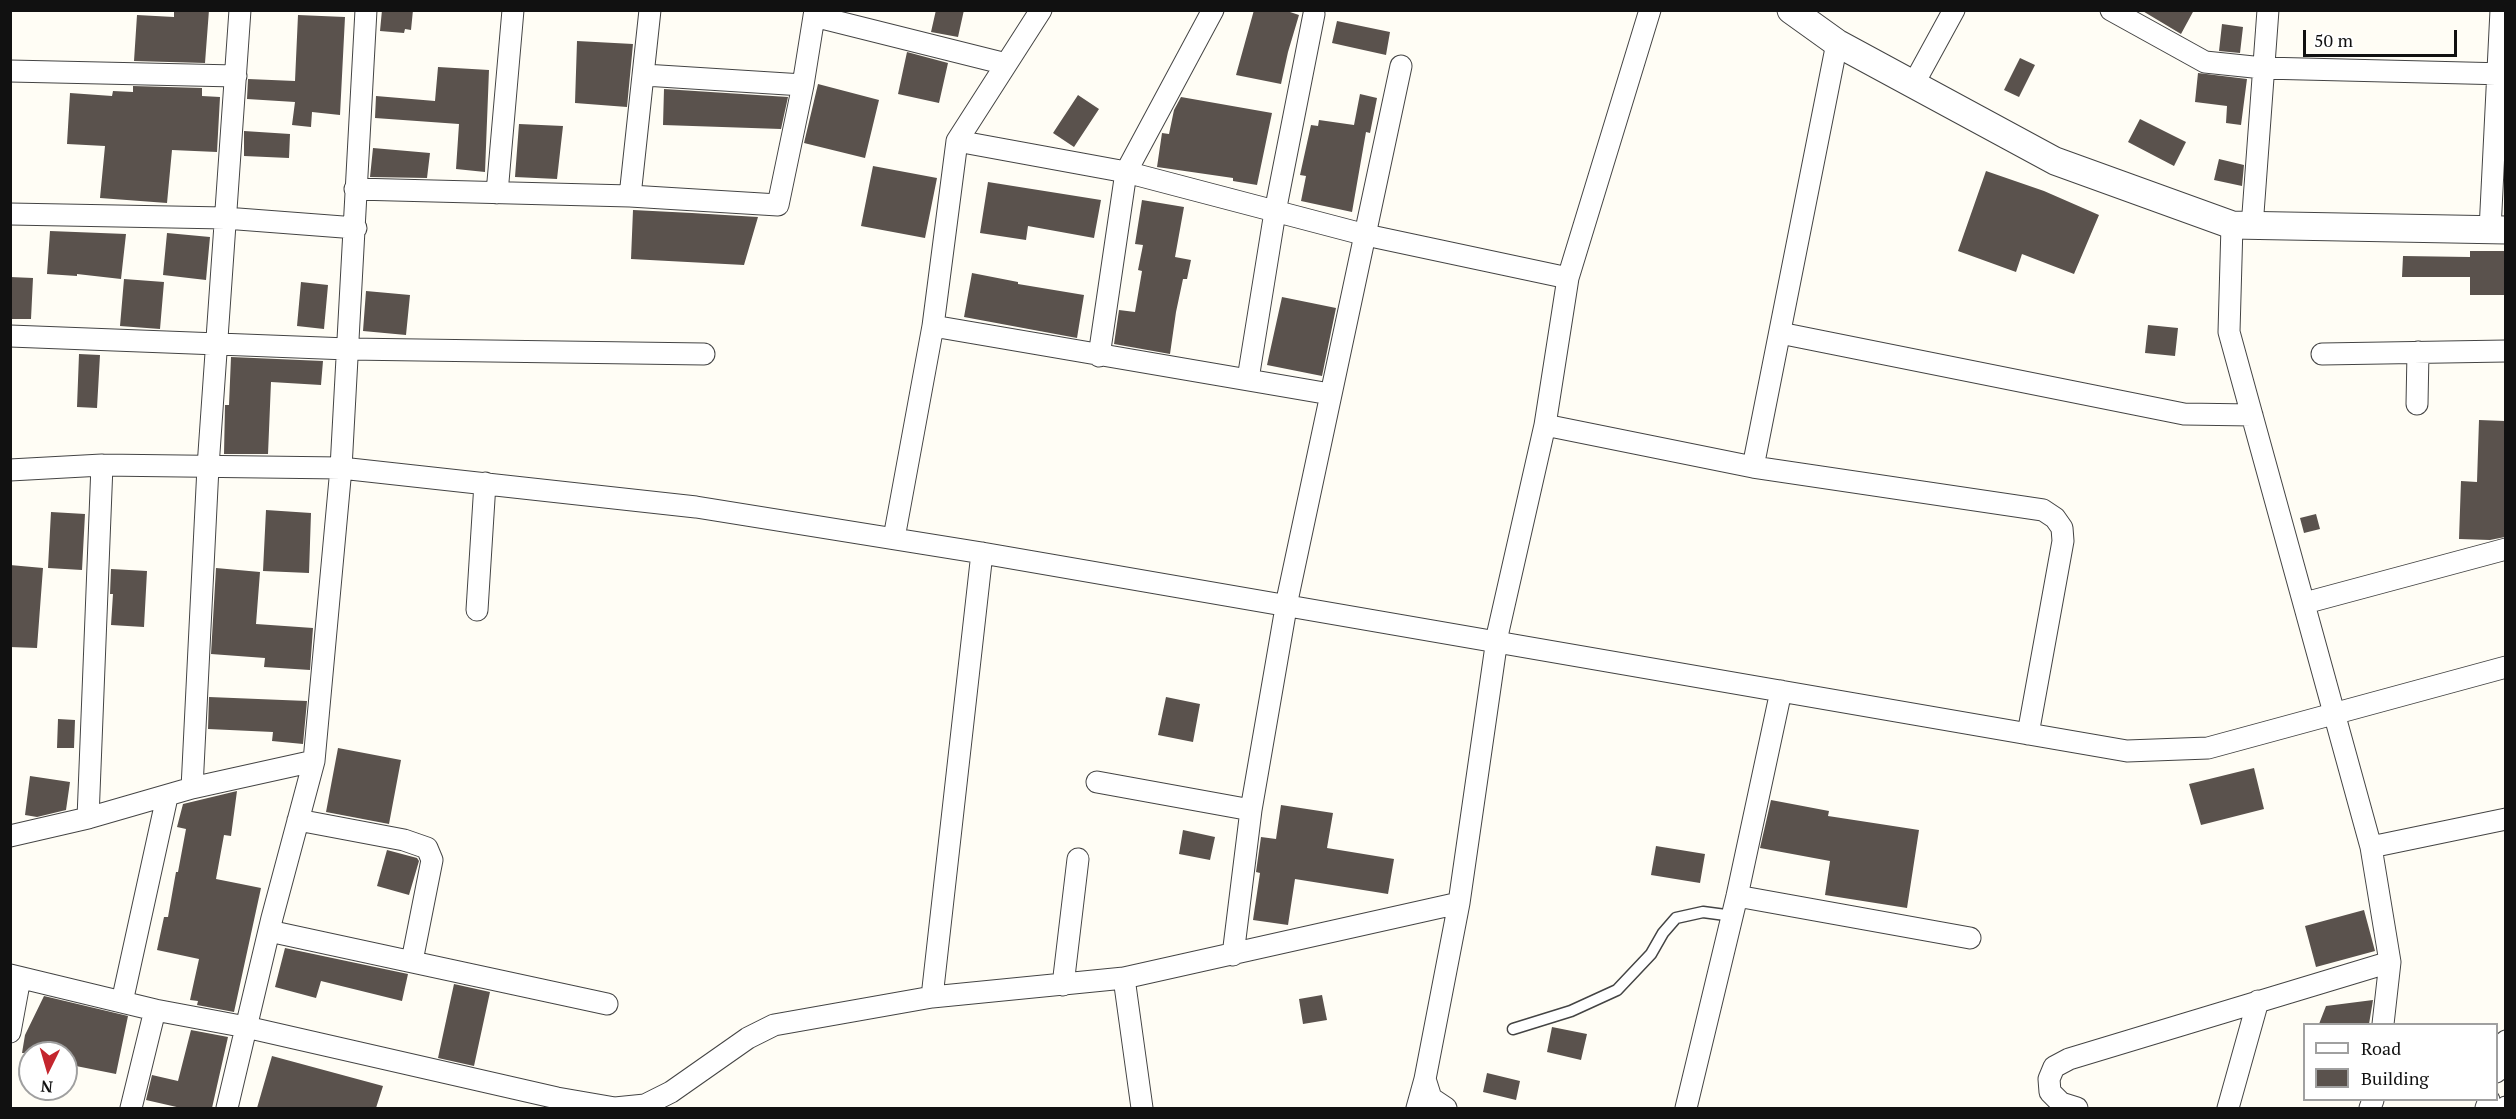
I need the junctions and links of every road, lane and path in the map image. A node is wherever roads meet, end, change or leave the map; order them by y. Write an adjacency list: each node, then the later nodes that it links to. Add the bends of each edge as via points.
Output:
1 (240, 10): 22 (street)
2 (366, 10): 27 (street)
3 (513, 10): 28 (street)
4 (650, 10): 21 (street)
5 (1041, 10): 16 (street)
6 (1213, 10): 26 (street)
7 (1650, 10): 37 (street)
8 (1791, 10): 15 (street)
9 (1954, 10): 24 (street)
10 (2111, 10): 18 (street, via 2205,62)
11 (2268, 10): 18 (street)
12 (2501, 10): 20 (street)
13 (815, 13): 16 (street); 23 (street)
14 (1314, 14): 30 (street)
15 (1837, 43): 24 (street); 39 (street)
16 (1006, 64): 25 (street)
17 (1401, 66): 36 (street)
18 (2263, 68): 20 (street); 33 (street)
19 (10, 71): 22 (street)
20 (2501, 74): 35 (street)
21 (644, 75): 23 (street); 29 (street)
22 (236, 76): 32 (street)
23 (803, 85): 29 (street, via 778,205)
24 (1913, 85): 33 (street, via 2055,161)
25 (957, 141): 26 (street); 38 (street)
26 (1126, 172): 30 (street); 47 (street)
27 (355, 189): 28 (street); 34 (street)
28 (498, 193): 29 (street)
29 (630, 196)
30 (1275, 212): 36 (street); 48 (street)
31 (10, 214): 32 (street)
32 (225, 218): 34 (street); 41 (street)
33 (2242, 226): 35 (street); 51 (street, via 2229,332)
34 (356, 228): 42 (street)
35 (2498, 230)
36 (1366, 235): 37 (street); 49 (street)
37 (1568, 278): 52 (street)
38 (933, 326): 47 (street); 59 (street)
39 (1780, 333): 51 (street, via 2184,414); 55 (street)
40 (10, 336): 41 (street)
41 (216, 345): 42 (street); 54 (street)
42 (348, 349): 45 (street); 56 (street)
43 (2505, 351): 44 (street)
44 (2418, 352): 46 (street); 50 (street)
45 (704, 354)
46 (2322, 354)
47 (1099, 356): 48 (street)
48 (1248, 379): 49 (street)
49 (1330, 394): 63 (street)
50 (2417, 404)
51 (2252, 415): 62 (street)
52 (1545, 425): 55 (street); 65 (street)
53 (102, 465): 54 (street); 57 (street); 75 (street)
54 (208, 467): 56 (street); 72 (street)
55 (1753, 467): 69 (street, via 2043,510 2055,518 2062,528 2062,542)
56 (341, 468): 58 (street); 70 (street)
57 (10, 470)
58 (485, 483): 59 (street, via 696,507); 64 (street)
59 (894, 538): 61 (street)
60 (2505, 549): 62 (street)
61 (982, 553): 63 (street); 91 (street)
62 (2305, 603): 68 (street)
63 (1287, 606): 65 (street); 74 (street)
64 (477, 610)
65 (1496, 642): 67 (street); 81 (street)
66 (2505, 667): 68 (street)
67 (1781, 691): 69 (street); 82 (street)
68 (2334, 715): 69 (street, via 2208,748 2127,751); 79 (street)
69 (2028, 734)
70 (314, 761): 72 (street); 77 (street)
71 (1097, 782): 74 (street)
72 (192, 788): 73 (street)
73 (167, 797): 75 (street); 93 (street)
74 (1251, 810): 85 (street)
75 (88, 818): 78 (street)
76 (2505, 819): 79 (street)
77 (298, 820): 83 (street); 86 (street, via 427,848 432,860)
78 (10, 836)
79 (2371, 848): 87 (street)
80 (1078, 859): 90 (street)
81 (1459, 903): 85 (street); 102 (street)
82 (1735, 906): 84 (street); 98 (lane, via 1676,918 1651,954 1617,990 1571,1011); 108 (street)
83 (269, 931): 86 (street); 97 (street)
84 (1970, 938)
85 (1233, 955): 89 (street)
86 (412, 961): 94 (street)
87 (2390, 962): 92 (street); 96 (street)
88 (16, 976): 93 (street); 99 (street)
89 (1124, 978): 90 (street); 105 (street)
90 (1063, 985): 91 (street)
91 (932, 997): 97 (street, via 774,1025 747,1038 671,1092 645,1105 615,1108)
92 (2258, 1001): 109 (street, via 2054,1067 2049,1079 2050,1092 2061,1103); 110 (street)
93 (122, 1002): 95 (street)
94 (607, 1004)
95 (154, 1010): 97 (street); 103 (street)
96 (2383, 1023)
97 (246, 1027): 104 (street)
98 (1513, 1029)
99 (10, 1032)
100 (2505, 1041): 101 (street)
101 (2498, 1065)
102 (1425, 1078): 106 (street); 107 (street, via 1431,1098)
103 (131, 1108)
104 (227, 1108)
105 (1142, 1108)
106 (1417, 1108)
107 (1446, 1108)
108 (1686, 1108)
109 (2077, 1108)
110 (2228, 1108)

